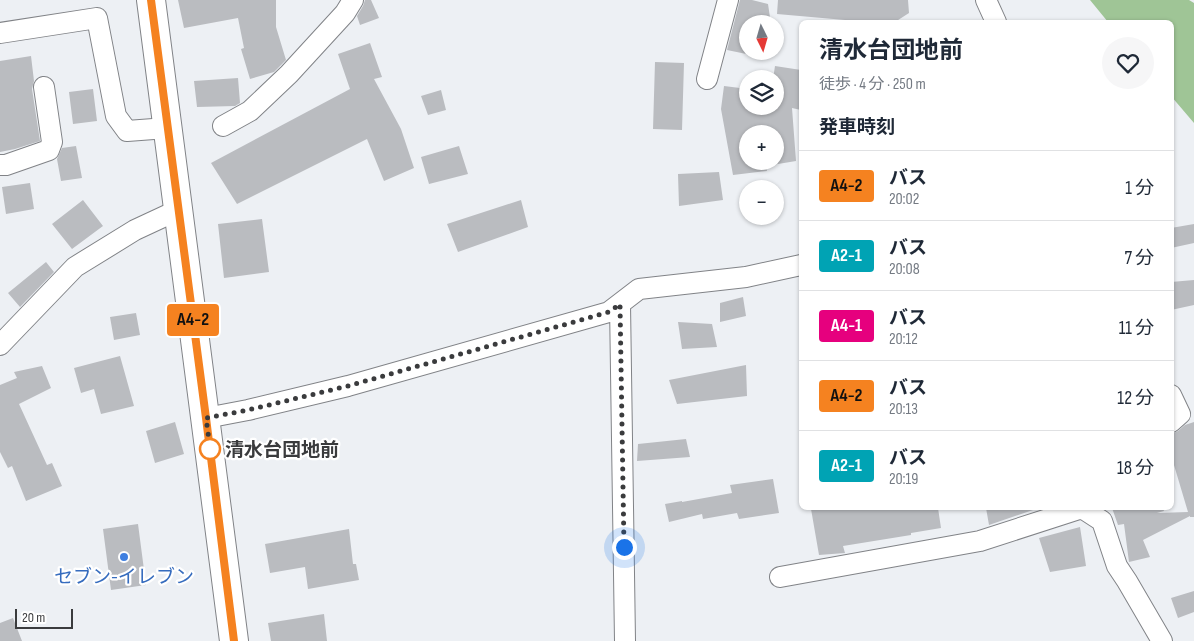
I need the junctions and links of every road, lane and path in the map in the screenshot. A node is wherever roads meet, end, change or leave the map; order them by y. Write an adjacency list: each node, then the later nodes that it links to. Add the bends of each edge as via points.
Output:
1 (151, 0): 10 (main road)
2 (353, 0): 9 (street, via 289,74 250,111)
3 (728, 0): 7 (street)
4 (986, 0): 5 (street)
5 (995, 20)
6 (0, 33): 10 (street, via 98,18 116,116 127,131)
7 (707, 79)
8 (44, 87): 11 (street, via 52,142 49,150)
9 (223, 126)
10 (167, 128): 12 (main road)
11 (0, 166)
12 (178, 210): 15 (street, via 135,230 75,267); 17 (main road)
13 (799, 265): 14 (street, via 746,277 639,289)
14 (620, 304): 17 (street, via 609,312 348,386); 23 (street)
15 (0, 345)
16 (1174, 401): 18 (street, via 1180,414)
17 (206, 418): 22 (main road)
18 (1174, 419)
19 (1076, 510): 21 (street, via 980,541)
20 (1085, 510): 24 (street, via 1102,521 1117,566)
21 (780, 577)
22 (234, 641)
23 (625, 641)
24 (1162, 641)

